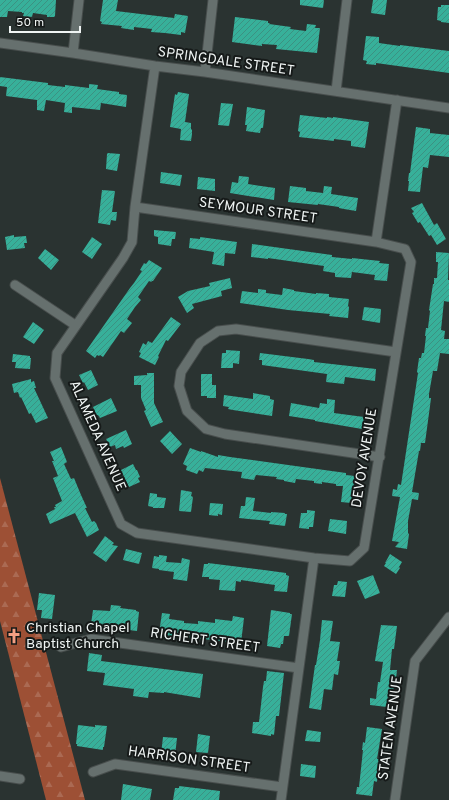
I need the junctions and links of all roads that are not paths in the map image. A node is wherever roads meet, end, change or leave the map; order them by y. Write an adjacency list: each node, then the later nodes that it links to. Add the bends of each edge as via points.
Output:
1 (79, 0): 5 (street)
2 (213, 0): 7 (street)
3 (347, 0): 8 (street)
4 (0, 43): 5 (street, SPRINGDALE STREET)
5 (73, 53): 6 (street, SPRINGDALE STREET)
6 (155, 66): 7 (street, SPRINGDALE STREET); 11 (street, ALAMEDA AVENUE)
7 (205, 72): 8 (street, SPRINGDALE STREET)
8 (336, 91): 9 (street, SPRINGDALE STREET)
9 (397, 100): 10 (street, SPRINGDALE STREET); 12 (street)
10 (449, 108)
11 (135, 207): 12 (street, SEYMOUR STREET); 14 (street, ALAMEDA AVENUE, via 132,242 124,258)
12 (376, 242): 15 (street, DEVOY AVENUE, via 405,248 411,262)
13 (15, 285): 14 (street)
14 (76, 325): 17 (street, ALAMEDA AVENUE, via 57,353 55,378 121,524 137,533)
15 (396, 352): 16 (street, DEVOY AVENUE); 16 (street, via 236,329 218,331 200,343 181,372 179,386 187,411 206,429)
16 (380, 457): 17 (street, DEVOY AVENUE, via 364,548 350,561)
17 (314, 558): 20 (street)
18 (449, 617): 26 (street, STATEN AVENUE, via 415,660)
19 (61, 647): 20 (street, RICHERT STREET, via 91,639)
20 (299, 668): 24 (street)
21 (93, 772): 24 (street, HARRISON STREET, via 115,764)
22 (0, 776): 23 (street)
23 (20, 779)
24 (282, 787): 25 (street)
25 (281, 800)
26 (395, 800)

